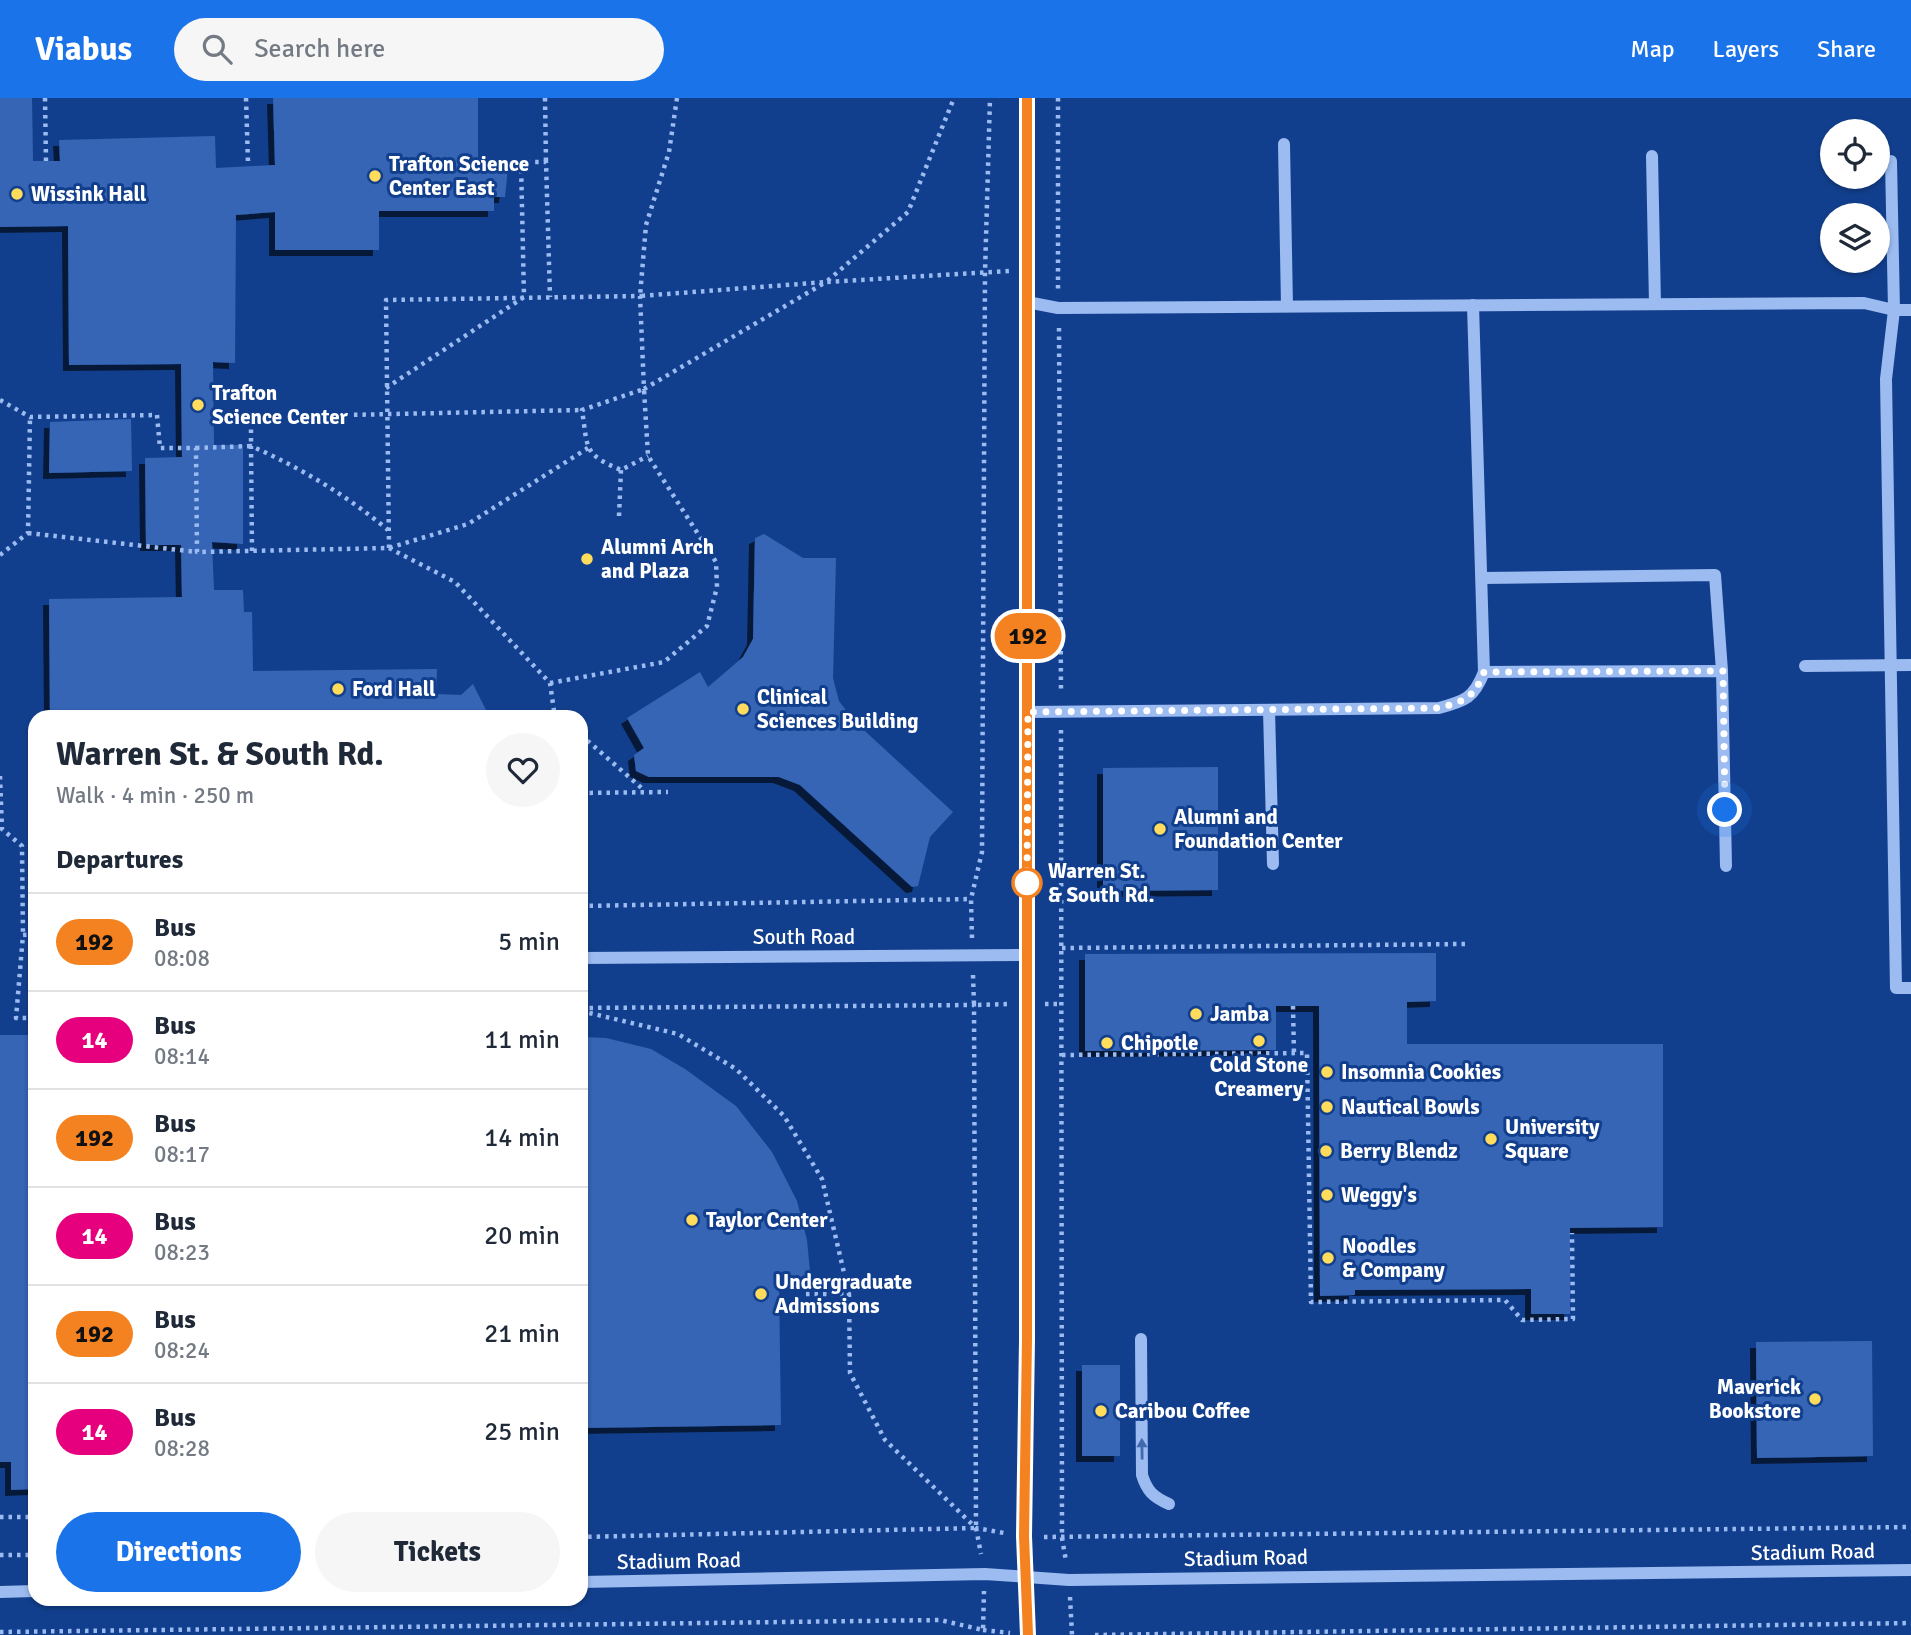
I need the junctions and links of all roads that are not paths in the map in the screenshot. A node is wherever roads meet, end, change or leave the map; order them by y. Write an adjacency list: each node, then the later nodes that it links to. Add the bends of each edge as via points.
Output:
1 (1027, 98): 5 (street)
2 (1284, 144): 8 (street)
3 (1652, 156): 6 (street)
4 (1891, 161): 9 (street)
5 (1027, 302): 8 (street, via 1058,309); 18 (street)
6 (1656, 304): 7 (street); 9 (street, via 1864,303)
7 (1473, 305): 8 (street); 11 (street)
8 (1287, 306)
9 (1894, 310): 10 (street); 12 (street, via 1886,379)
10 (1911, 310)
11 (1482, 578): 15 (street, via 1715,575); 16 (street)
12 (1890, 665): 13 (street); 14 (street); 23 (street, via 1896,988)
13 (1911, 665)
14 (1805, 666)
15 (1723, 671): 16 (street); 20 (street)
16 (1484, 672): 17 (street, via 1477,691 1461,702 1439,708)
17 (1269, 710): 18 (street); 19 (street)
18 (1028, 712): 21 (street)
19 (1273, 864)
20 (1726, 866)
21 (1027, 954): 22 (street, South Road); 27 (street)
22 (588, 958)
23 (1911, 988)
24 (1140, 1339): 25 (street, one-way to 24, via 1147,1490 1142,1475)
25 (1168, 1504)
26 (1911, 1570): 27 (street, Stadium Road, via 1069,1580)
27 (1024, 1576): 28 (street, Stadium Road); 31 (street)
28 (588, 1581)
29 (28, 1591): 30 (street)
30 (0, 1592)
31 (1028, 1635)

